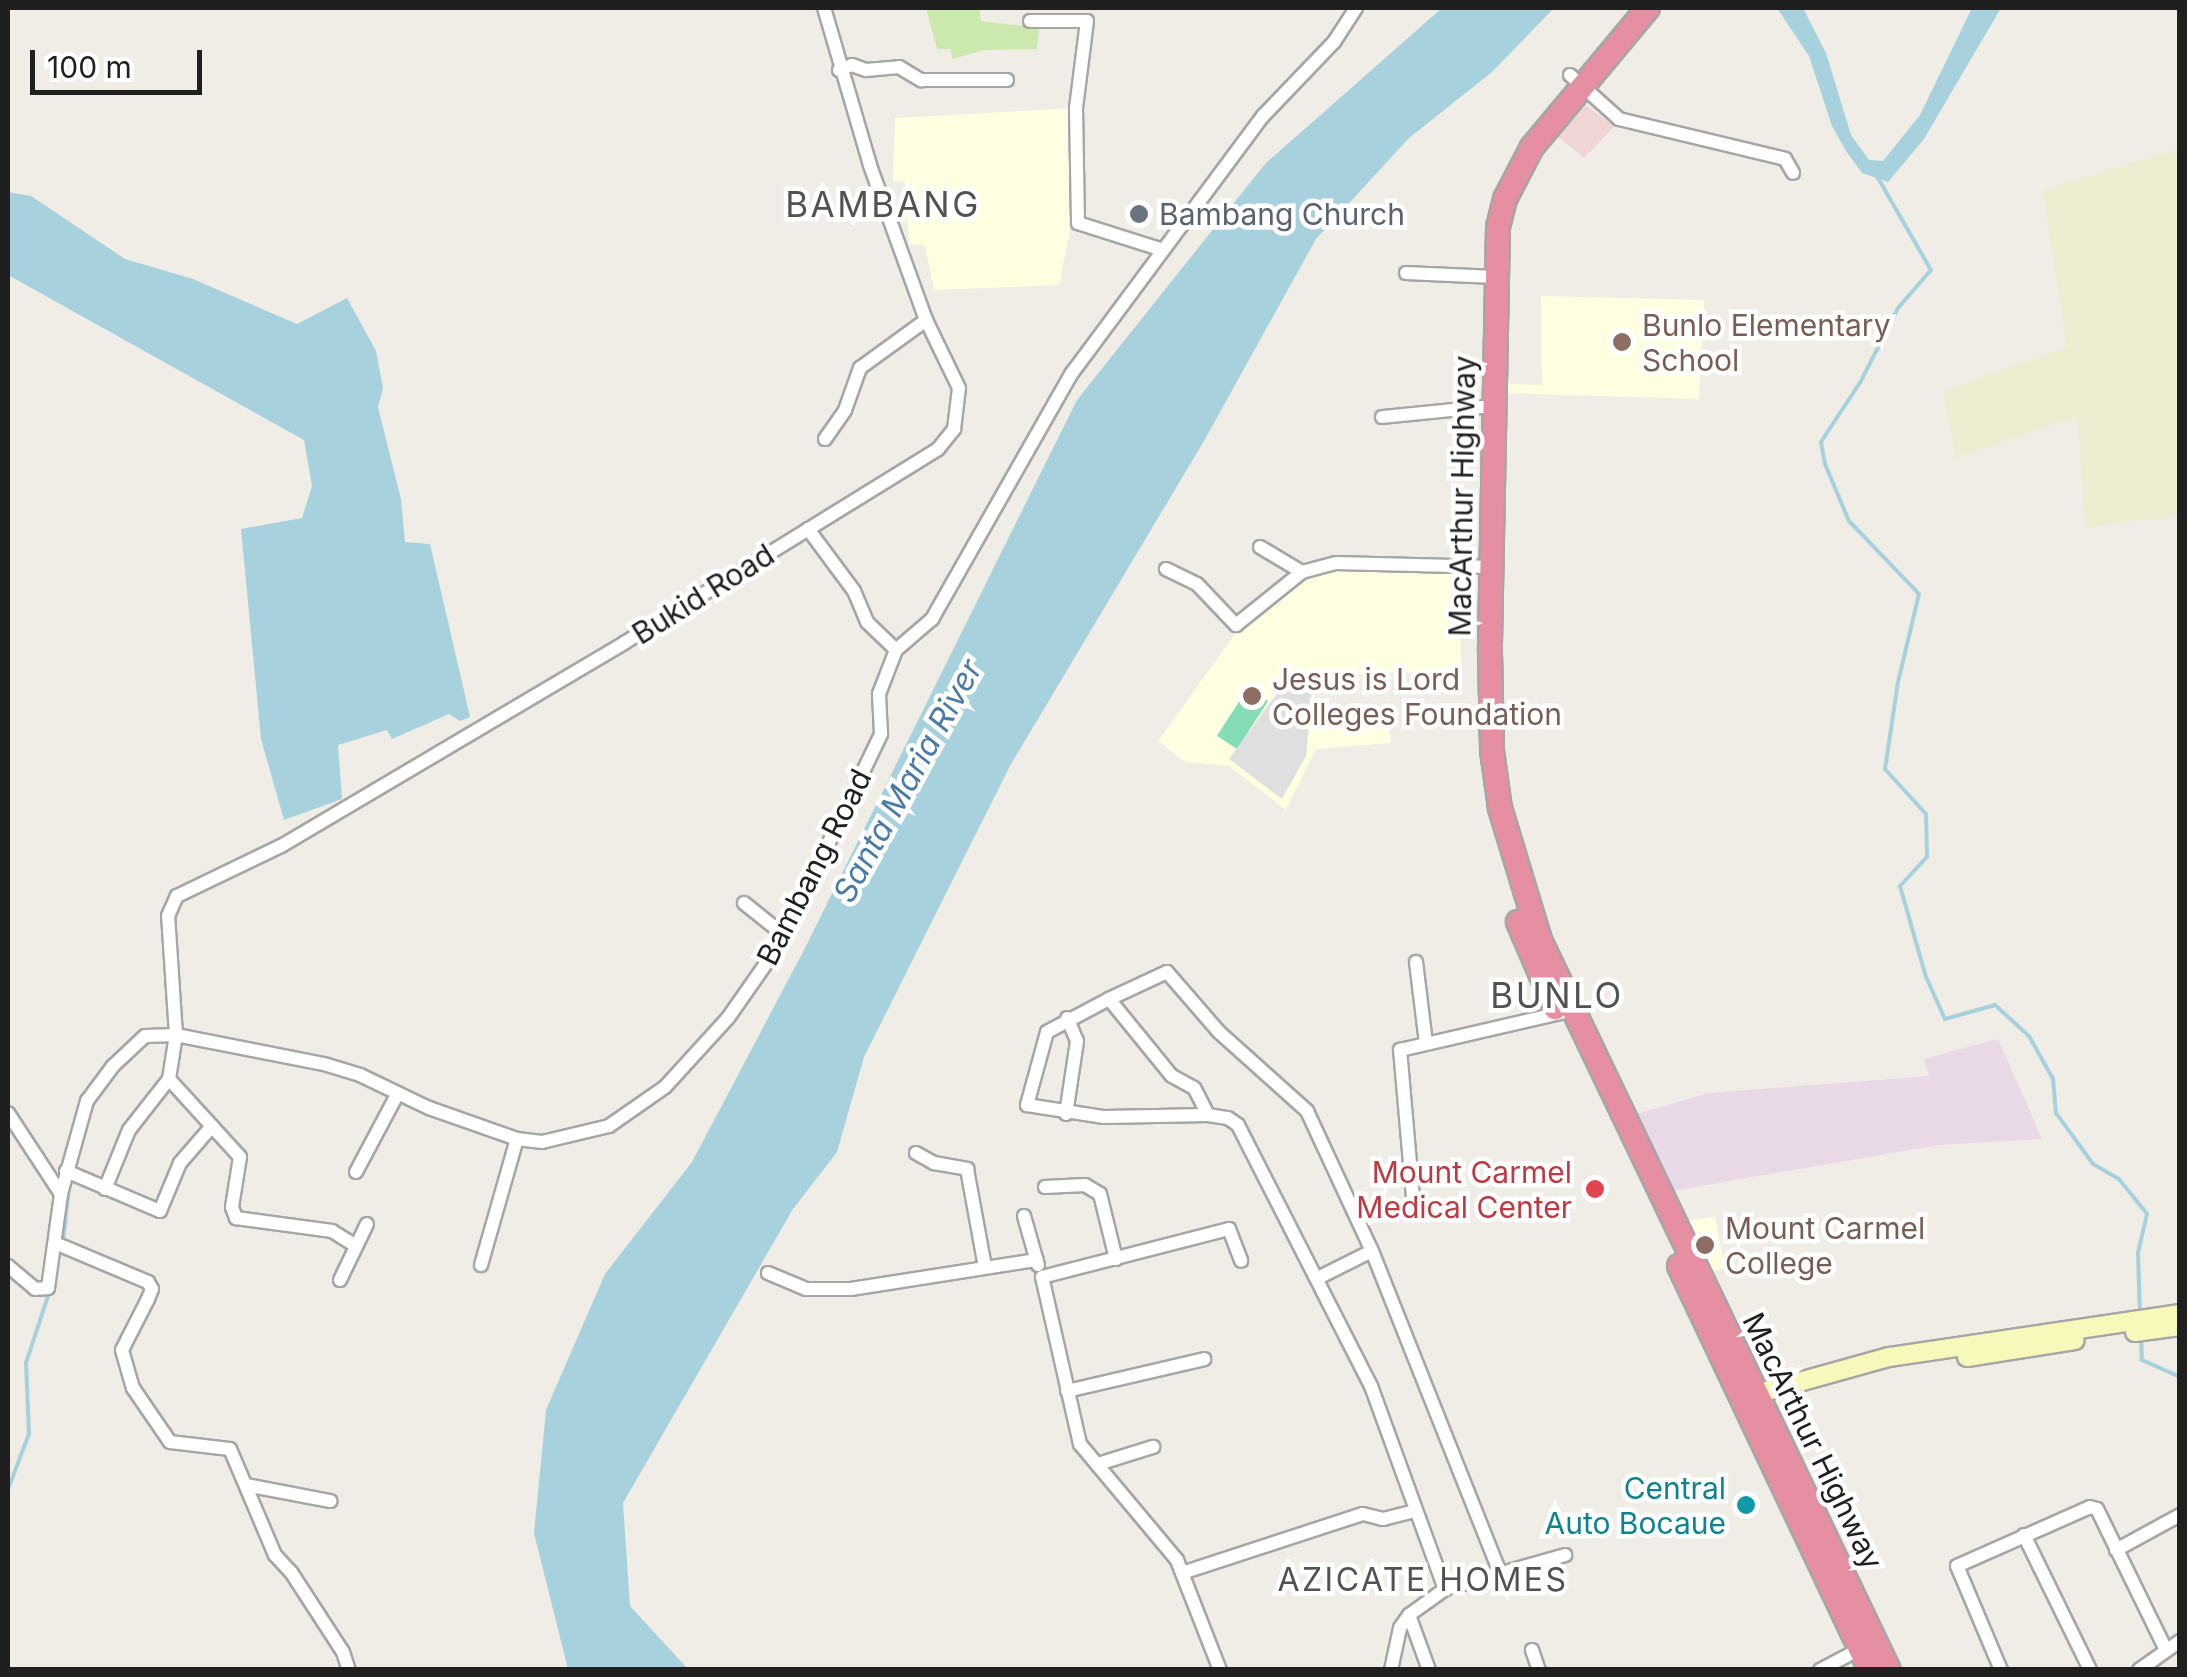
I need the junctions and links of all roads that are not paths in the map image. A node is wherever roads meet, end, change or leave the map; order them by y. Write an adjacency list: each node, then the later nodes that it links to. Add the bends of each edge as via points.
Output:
1 (824, 8): 7 (street, Bukid Road)
2 (1356, 8): 11 (street, Bambang Road)
3 (1630, 8): 8 (highway, MacArthur Highway)
4 (1648, 8): 8 (highway, MacArthur Highway)
5 (1051, 14): 6 (street); 11 (street, via 1087,21 1076,108 1078,222)
6 (1030, 21)
7 (845, 68): 9 (street, via 900,67 921,80); 14 (street, Bukid Road)
8 (1575, 79): 10 (street, via 1618,119 1785,159); 13 (highway, MacArthur Highway, via 1504,199)
9 (1008, 80)
10 (1793, 174)
11 (1163, 250): 23 (street, Bambang Road, via 1072,373 932,619)
12 (1406, 273): 13 (street)
13 (1487, 277): 15 (highway, MacArthur Highway)
14 (926, 320): 17 (street, via 860,368 845,410); 18 (street, Bukid Road, via 959,388 954,429 938,449)
15 (1484, 406): 16 (street); 20 (highway, MacArthur Highway)
16 (1382, 417)
17 (825, 439)
18 (808, 529): 23 (street, via 854,591 867,622); 30 (street, Bukid Road, via 281,846 177,896 168,916)
19 (1260, 546): 22 (street)
20 (1486, 567): 22 (street, via 1336,564); 28 (highway, MacArthur Highway, via 1500,808)
21 (1166, 569): 22 (street, via 1198,584 1236,625)
22 (1302, 572)
23 (896, 650): 25 (street, Bambang Road, via 880,694 881,734)
24 (744, 903): 25 (street)
25 (784, 935): 38 (street, Bambang Road, via 728,1018 638,1109 579,1137)
26 (1416, 962): 31 (street)
27 (1109, 999): 29 (street); 36 (street, via 1170,1075 1194,1088); 50 (street, via 1167,972 1218,1032 1307,1111)
28 (1565, 1012): 31 (street); 66 (highway, MacArthur Highway)
29 (1067, 1018): 35 (street, via 1077,1041); 35 (street, via 1047,1032 1027,1105)
30 (176, 1035): 32 (street, Bukid Road); 33 (street, Bambang Road, via 324,1064); 41 (street, via 145,1036 112,1066 87,1101)
31 (1426, 1043): 45 (street, via 1400,1050)
32 (168, 1079): 37 (street); 43 (street, via 129,1130)
33 (398, 1093): 38 (street, Bambang Road); 40 (street)
34 (8, 1113): 44 (street)
35 (1066, 1114): 36 (street)
36 (1208, 1115): 59 (street, via 1238,1125)
37 (212, 1126): 43 (street, via 180,1164 160,1211); 49 (street, via 240,1157 236,1218 332,1231)
38 (517, 1138): 54 (street)
39 (916, 1153): 56 (street, via 966,1169)
40 (356, 1172)
41 (70, 1173): 43 (street); 44 (street)
42 (1045, 1188): 51 (street, via 1084,1185 1100,1194)
43 (105, 1189)
44 (61, 1194): 48 (street)
45 (1414, 1209)
46 (1024, 1216): 52 (street)
47 (367, 1224): 49 (street)
48 (61, 1245): 55 (street, via 45,1290 26,1284); 69 (street, via 148,1282 148,1300 122,1350 133,1388 170,1442 230,1449)
49 (356, 1246): 60 (street)
50 (1372, 1251): 59 (street); 77 (street)
51 (1116, 1259): 53 (street, via 1229,1229); 58 (street)
52 (1037, 1260): 56 (street); 58 (street)
53 (1241, 1261)
54 (481, 1265)
55 (8, 1266)
56 (986, 1267): 57 (street, via 851,1289 806,1290)
57 (768, 1273)
58 (1042, 1277): 65 (street)
59 (1318, 1278): 71 (street, via 1371,1386)
60 (340, 1280)
61 (2180, 1314): 62 (street)
62 (2150, 1324): 63 (street); 66 (street, via 1891,1368)
63 (2180, 1326)
64 (1204, 1359): 65 (street)
65 (1067, 1390): 68 (street, via 1080,1444)
66 (1753, 1401): 83 (highway, MacArthur Highway); 90 (highway, MacArthur Highway)
67 (1153, 1447): 68 (street)
68 (1098, 1464): 76 (street)
69 (246, 1484): 70 (street); 84 (street, via 276,1555)
70 (330, 1501)
71 (1414, 1510): 76 (street, via 1383,1519 1363,1514); 78 (street)
72 (2180, 1515): 74 (street)
73 (2024, 1535): 74 (street, via 2093,1506); 91 (street, via 1956,1569); 92 (street)
74 (2116, 1550): 82 (street)
75 (1565, 1555): 77 (street)
76 (1182, 1573): 85 (street)
77 (1500, 1573): 78 (street)
78 (1445, 1589): 79 (street)
79 (1409, 1615): 86 (street); 87 (street)
80 (2180, 1641): 82 (street)
81 (1532, 1650): 88 (street)
82 (2166, 1650): 93 (street)
83 (1865, 1659): 89 (street)
84 (349, 1670)
85 (1220, 1670)
86 (1391, 1670)
87 (1429, 1670)
88 (1539, 1670)
89 (1820, 1670)
90 (1889, 1670)
91 (2000, 1670)
92 (2090, 1670)
93 (2138, 1670)

